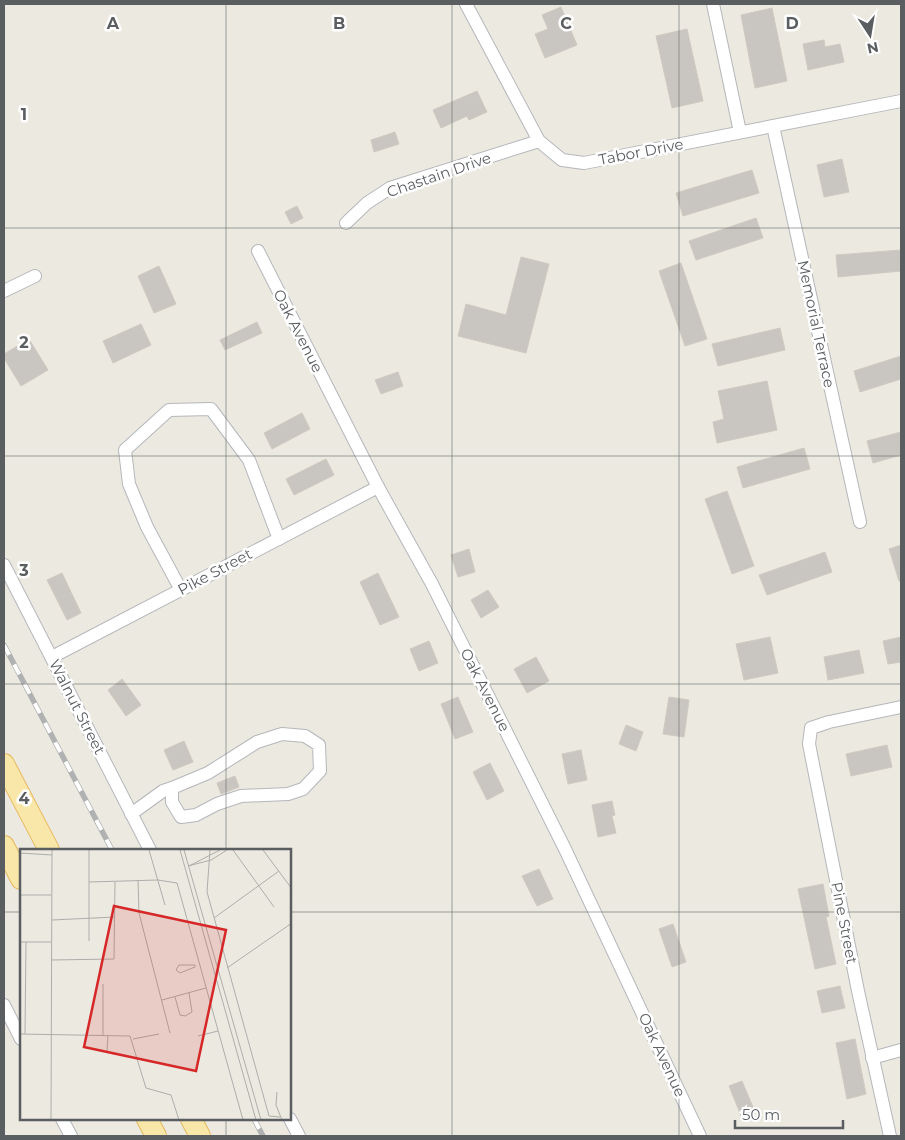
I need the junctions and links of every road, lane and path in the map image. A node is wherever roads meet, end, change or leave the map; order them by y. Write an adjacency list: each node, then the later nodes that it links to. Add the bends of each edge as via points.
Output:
1 (466, 4): 6 (street, Tabor Drive)
2 (714, 4): 5 (street)
3 (901, 101): 4 (street, Tabor Drive)
4 (773, 126): 5 (street, Tabor Drive); 12 (street, Memorial Terrace)
5 (740, 132): 6 (street, Tabor Drive, via 584,163 562,160)
6 (539, 141): 7 (street, Chastain Drive, via 390,188 367,203)
7 (346, 223)
8 (258, 251): 11 (street, Oak Avenue)
9 (35, 276): 10 (street)
10 (4, 291)
11 (378, 487): 13 (street, Pike Street); 37 (street, Oak Avenue, via 432,584 561,840)
12 (860, 522)
13 (279, 539): 15 (street, Pike Street); 15 (street, via 249,460 211,409 169,410 124,450 128,484)
14 (4, 565): 16 (street, Walnut Street)
15 (181, 590): 16 (street, Pike Street)
16 (52, 657): 20 (street, Walnut Street)
17 (901, 707): 28 (street, Pine Street, via 811,728 809,744)
18 (4, 764): 22 (main road)
19 (172, 788): 19 (street, via 208,774 257,742 282,734 305,736 319,745 320,771 303,789 288,794 241,796 181,817 172,802); 20 (street, via 163,790)
20 (131, 814): 23 (street, Walnut Street)
21 (4, 846): 24 (main road)
22 (48, 849)
23 (149, 849)
24 (20, 877)
25 (4, 1005): 26 (street)
26 (20, 1037)
27 (901, 1050): 28 (street)
28 (872, 1058): 38 (street, Pine Street)
29 (63, 1120): 33 (street)
30 (147, 1120): 34 (main road)
31 (191, 1120): 35 (main road)
32 (291, 1120): 36 (street)
33 (71, 1136)
34 (156, 1136)
35 (200, 1136)
36 (299, 1136)
37 (700, 1136)
38 (890, 1136)

